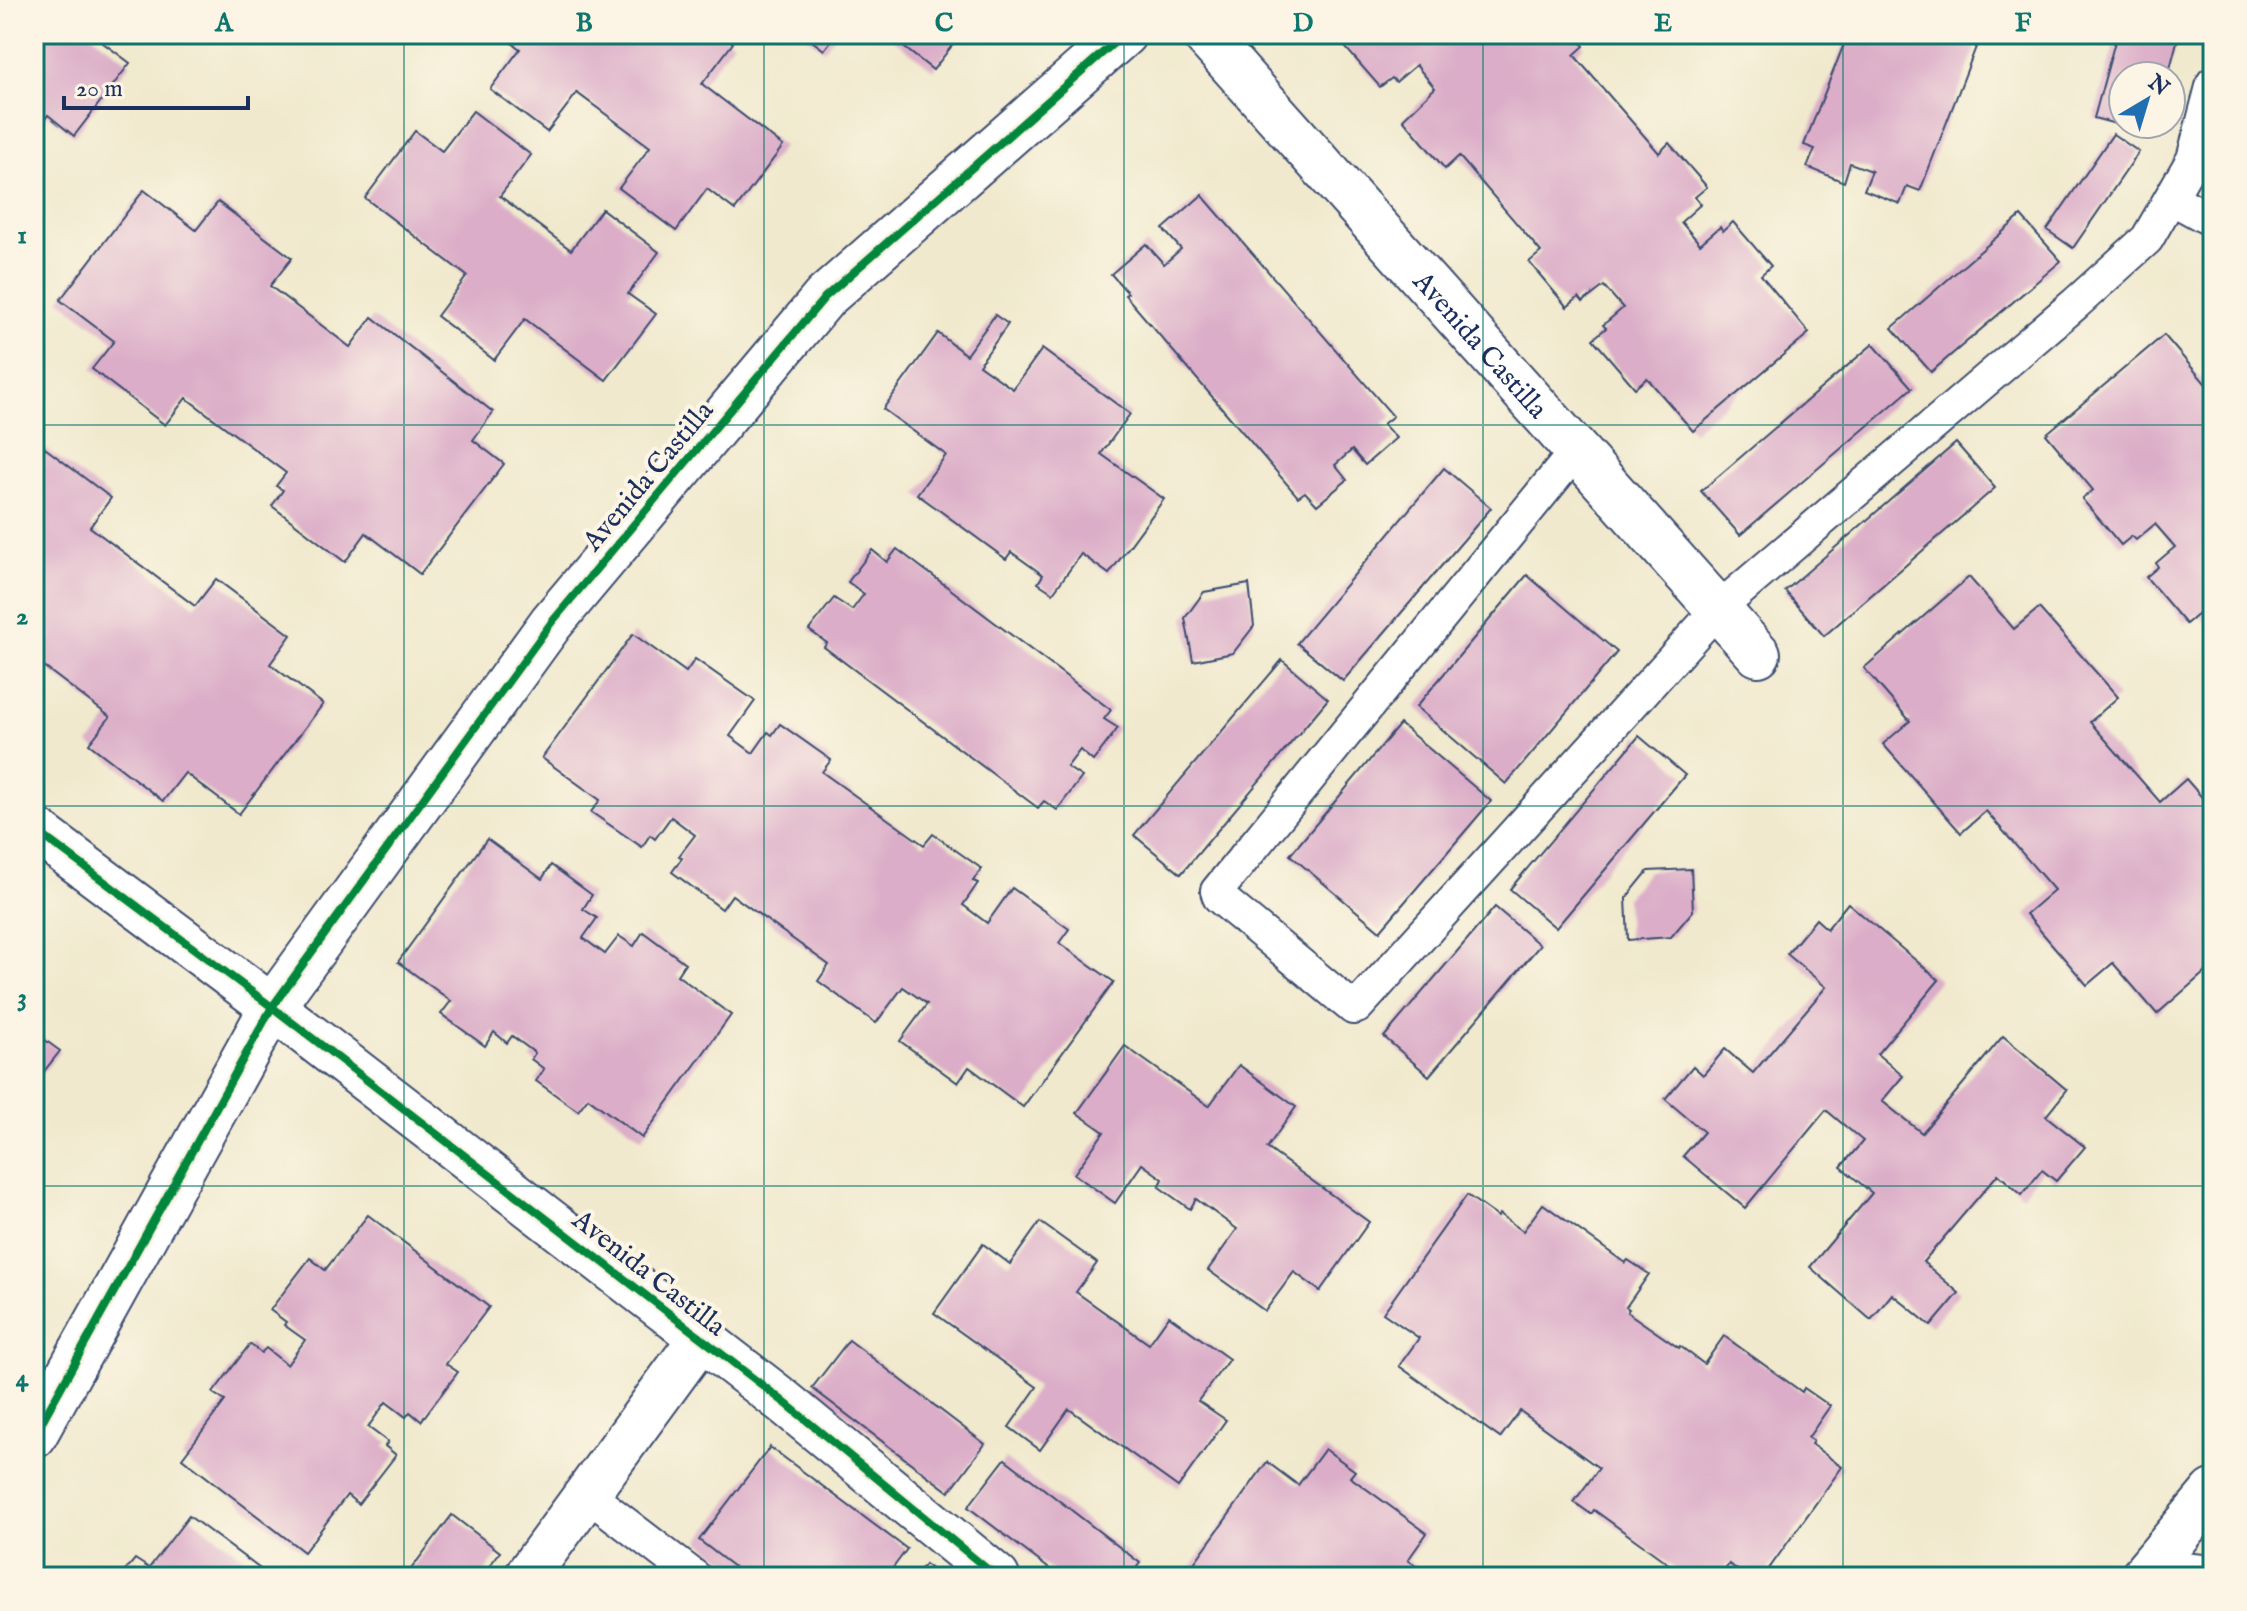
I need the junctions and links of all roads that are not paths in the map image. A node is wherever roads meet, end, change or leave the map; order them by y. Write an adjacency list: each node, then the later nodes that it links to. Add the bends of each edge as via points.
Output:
1 (1124, 34): 10 (street, Avenida Castilla, via 825,297 551,623)
2 (1204, 34): 6 (street, Avenida Castilla)
3 (2213, 83): 4 (lane, via 2193,159)
4 (2171, 198): 5 (lane); 7 (lane, via 2147,239)
5 (2213, 221)
6 (1577, 450): 7 (street, Avenida Castilla); 7 (lane, via 1217,891 1219,897 1357,1007)
7 (1718, 609): 8 (street, Avenida Castilla)
8 (1758, 654)
9 (34, 829): 10 (street, Avenida Castilla)
10 (272, 1007): 11 (street, Avenida Castilla); 12 (street, Avenida Castilla)
11 (701, 1338): 14 (street); 19 (street, Avenida Castilla)
12 (34, 1436)
13 (2213, 1492): 15 (street)
14 (588, 1495): 17 (street); 18 (lane)
15 (2146, 1572): 16 (lane)
16 (2213, 1572)
17 (526, 1577)
18 (695, 1577)
19 (997, 1577)

